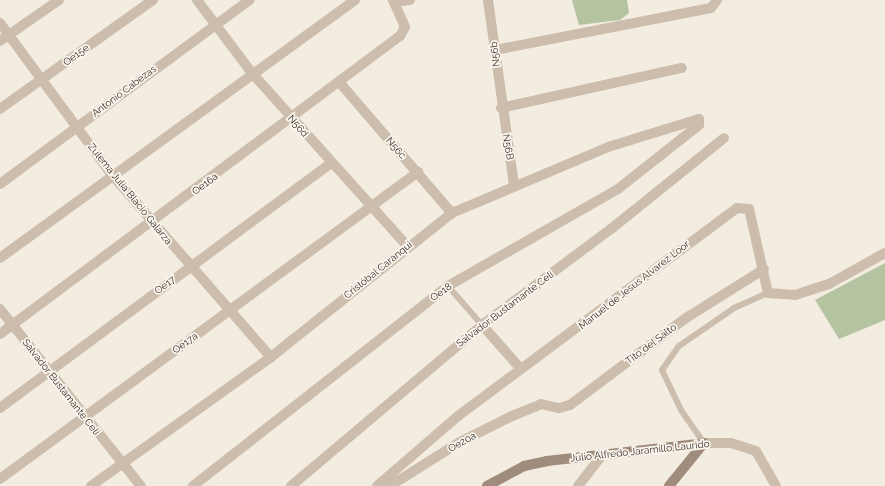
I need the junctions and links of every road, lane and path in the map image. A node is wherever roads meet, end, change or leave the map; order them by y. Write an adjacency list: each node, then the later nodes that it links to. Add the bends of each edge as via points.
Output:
1 (58, 0): 12 (street)
2 (153, 0): 17 (street, Oe15e)
3 (197, 0): 11 (street, N56d)
4 (250, 0): 11 (street, Antonio Cabezas)
5 (355, 0): 16 (street)
6 (410, 0): 8 (street)
7 (488, 0): 14 (street, N56b)
8 (394, 1): 18 (street, Oe16a, via 405,28 400,36)
9 (714, 4): 14 (street)
10 (0, 23): 12 (street, Zulema Julia Blacio Galarza)
11 (214, 25): 16 (street, N56d); 23 (street, Antonio Cabezas)
12 (9, 35): 13 (street); 17 (street, Zulema Julia Blacio Galarza)
13 (0, 41)
14 (496, 50): 19 (street, N56b)
15 (682, 68): 19 (street)
16 (252, 74): 21 (street, N56d); 27 (street)
17 (41, 80): 20 (street, Oe15e); 23 (street, Zulema Julia Blacio Galarza)
18 (340, 83): 21 (street, Oe16a); 26 (street, N56c)
19 (501, 108): 29 (street, N56B)
20 (0, 109)
21 (292, 119): 25 (street, N56d); 32 (street, Oe16a)
22 (699, 119): 29 (street, Cristóbal Caranqui, via 608,147); 38 (street, Oe18, via 699,125 618,189)
23 (77, 127): 27 (street, Zulema Julia Blacio Galarza); 28 (street, Antonio Cabezas)
24 (724, 138): 43 (street, Salvador Bustamante Celi, via 611,229)
25 (331, 163): 30 (street, N56d); 36 (street, Oe17)
26 (418, 172): 30 (street, Oe17a); 31 (street, N56c)
27 (112, 175): 32 (street, Zulema Julia Blacio Galarza); 35 (street)
28 (0, 184)
29 (514, 186): 31 (street, Cristóbal Caranqui)
30 (369, 206): 33 (street, N56d); 41 (street, Oe17a)
31 (452, 213): 33 (street, Cristóbal Caranqui)
32 (152, 223): 36 (street, Zulema Julia Blacio Galarza); 42 (street, Oe16a)
33 (407, 246): 45 (street, Cristóbal Caranqui)
34 (885, 253): 39 (street, via 829,284 795,295)
35 (0, 258)
36 (190, 267): 41 (street, Zulema Julia Blacio Galarza); 47 (street, Oe17)
37 (764, 269): 39 (street); 46 (street, Manuel de Jesus Alvarez Loor, via 749,209 737,208); 48 (street, Tito del Salto, via 686,318 570,405 559,408)
38 (448, 286): 43 (lane); 57 (street, Oe18)
39 (768, 293): 51 (lane, via 734,308 679,346 662,370 681,410)
40 (0, 308): 42 (street, Salvador Bustamante Celi)
41 (228, 311): 45 (street, Zulema Julia Blacio Galarza); 50 (street, Oe17a)
42 (13, 324): 44 (street, Oe16a); 47 (street, Salvador Bustamante Celi)
43 (482, 325): 46 (street); 58 (street, Salvador Bustamante Celi)
44 (0, 334)
45 (270, 357): 53 (street, Cristóbal Caranqui)
46 (520, 368): 59 (street, Manuel de Jesus Alvarez Loor)
47 (48, 372): 49 (street, Oe17); 50 (street, Salvador Bustamante Celi)
48 (538, 405): 60 (street, Oe20a, via 460,442)
49 (0, 408)
50 (84, 418): 53 (street, Salvador Bustamante Celi); 54 (street, Oe17a)
51 (704, 443): 52 (street, Julio Alfredo Jaramillo Laurido); 63 (street); 64 (street, Julio Alfredo Jaramillo Laurido, via 731,442 756,451)
52 (602, 455): 61 (street, Julio Alfredo Jaramillo Laurido, via 524,466); 62 (street)
53 (122, 465): 55 (street, Cristóbal Caranqui); 56 (street, Salvador Bustamante Celi)
54 (0, 480)
55 (91, 486)
56 (140, 486)
57 (193, 486)
58 (291, 486)
59 (377, 486)
60 (390, 486)
61 (487, 486)
62 (578, 486)
63 (669, 486)
64 (776, 486)

